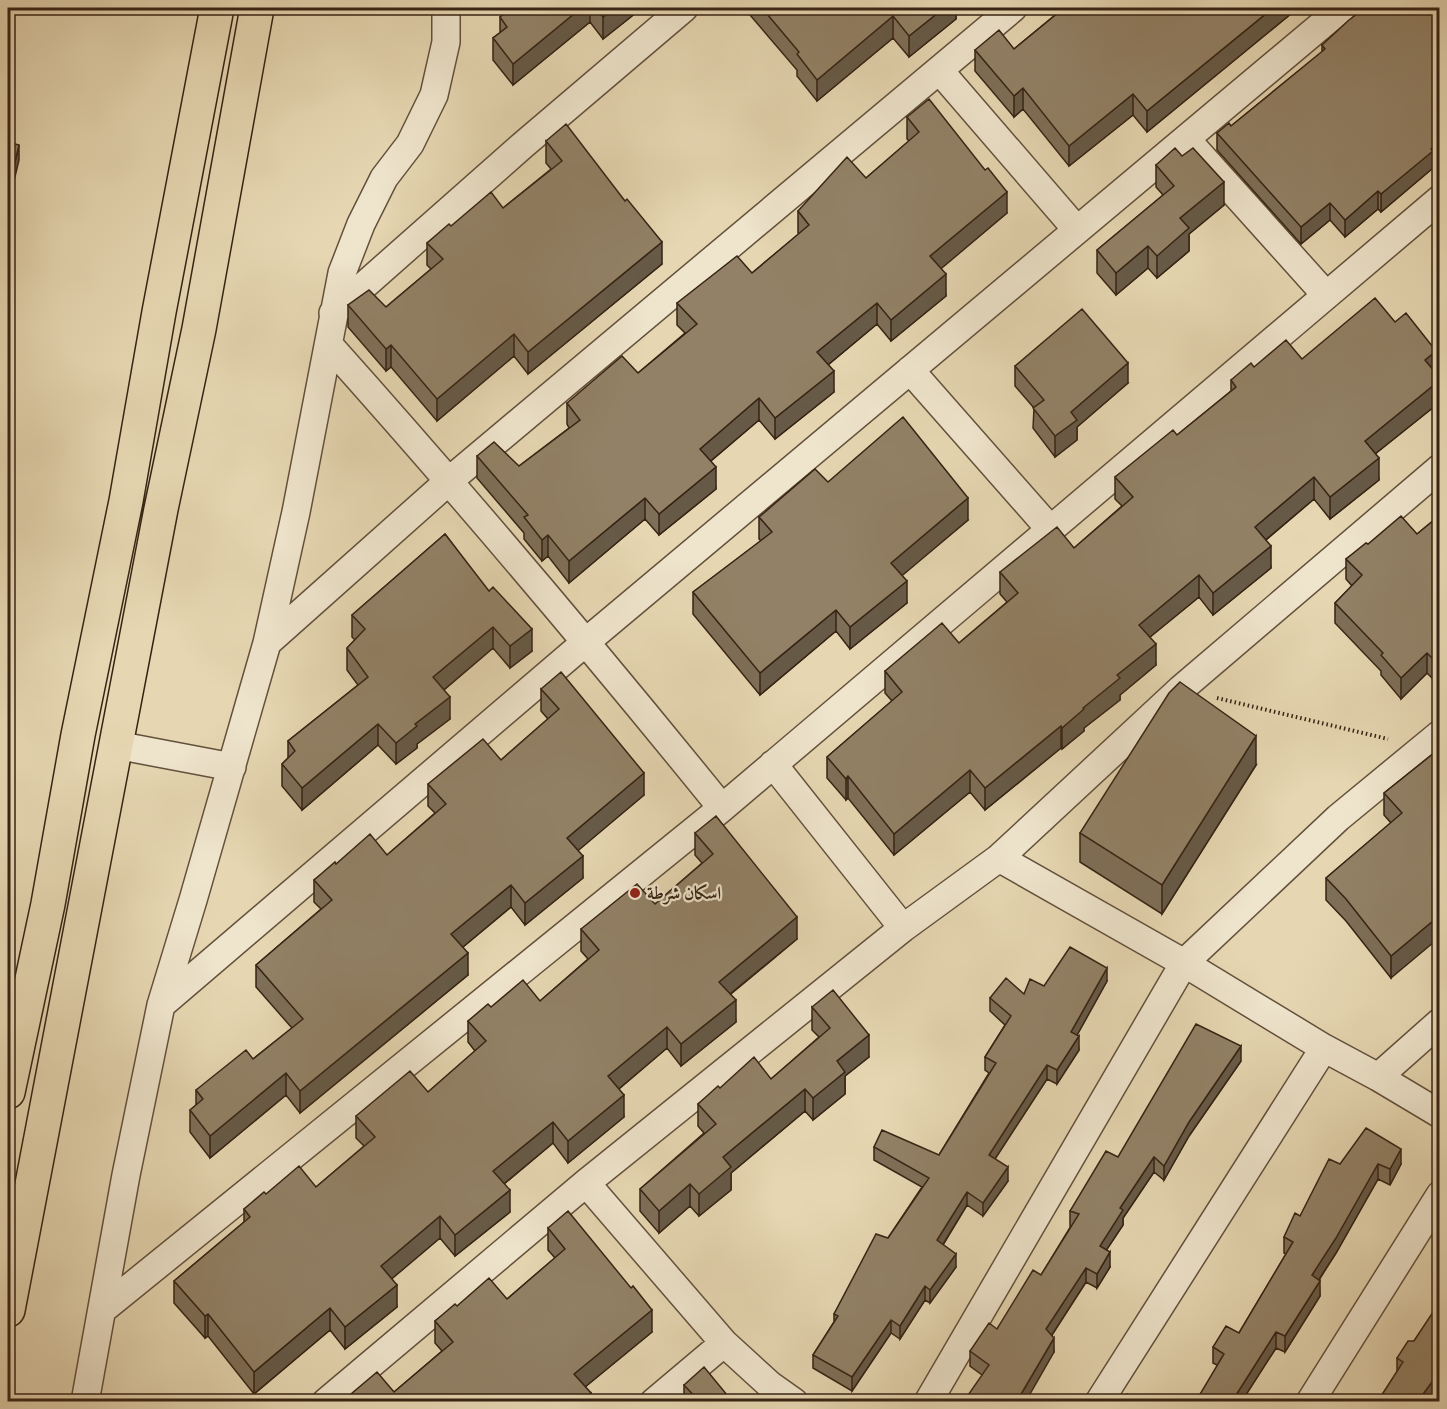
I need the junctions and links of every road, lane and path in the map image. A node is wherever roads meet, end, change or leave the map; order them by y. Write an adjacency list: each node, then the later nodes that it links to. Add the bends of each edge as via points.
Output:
1 (217, 8): 33 (highway, via 126,501)
2 (257, 8): 22 (highway, via 199,328)
3 (446, 8): 12 (street, via 446,42 434,94 410,144 384,178 361,224 342,273)
4 (684, 8): 12 (street)
5 (1013, 8): 7 (street)
6 (1342, 8): 8 (street)
7 (939, 70): 10 (street); 16 (street)
8 (1186, 139): 10 (street); 11 (street)
9 (1440, 200): 11 (street)
10 (1077, 230): 14 (street)
11 (1326, 295): 17 (street)
12 (333, 313): 13 (street)
13 (329, 345): 16 (street); 19 (street)
14 (910, 370): 17 (street); 18 (street)
15 (1440, 468): 20 (street)
16 (450, 480): 18 (street); 19 (street)
17 (1050, 529): 23 (street)
18 (587, 641): 25 (street); 29 (street)
19 (267, 643): 24 (street)
20 (1181, 689): 21 (path); 26 (street)
21 (1432, 740): 28 (street, via 1338,818)
22 (116, 745): 24 (street); 37 (highway)
23 (772, 764): 25 (street); 27 (street)
24 (232, 767): 29 (street)
25 (722, 808): 38 (street)
26 (999, 858): 27 (street); 28 (street)
27 (903, 928): 35 (street)
28 (1184, 963): 31 (street); 44 (street)
29 (161, 1005): 38 (street)
30 (1440, 1022): 32 (street)
31 (1324, 1048): 32 (street); 45 (street)
32 (1378, 1077): 34 (street)
33 (8, 1092)
34 (1440, 1114)
35 (586, 1183): 39 (street); 41 (street)
36 (1440, 1195): 46 (street)
37 (8, 1310)
38 (102, 1310): 40 (street)
39 (724, 1343): 42 (street); 43 (street)
40 (85, 1401)
41 (326, 1401)
42 (654, 1401)
43 (794, 1401)
44 (928, 1401)
45 (1099, 1401)
46 (1310, 1401)

